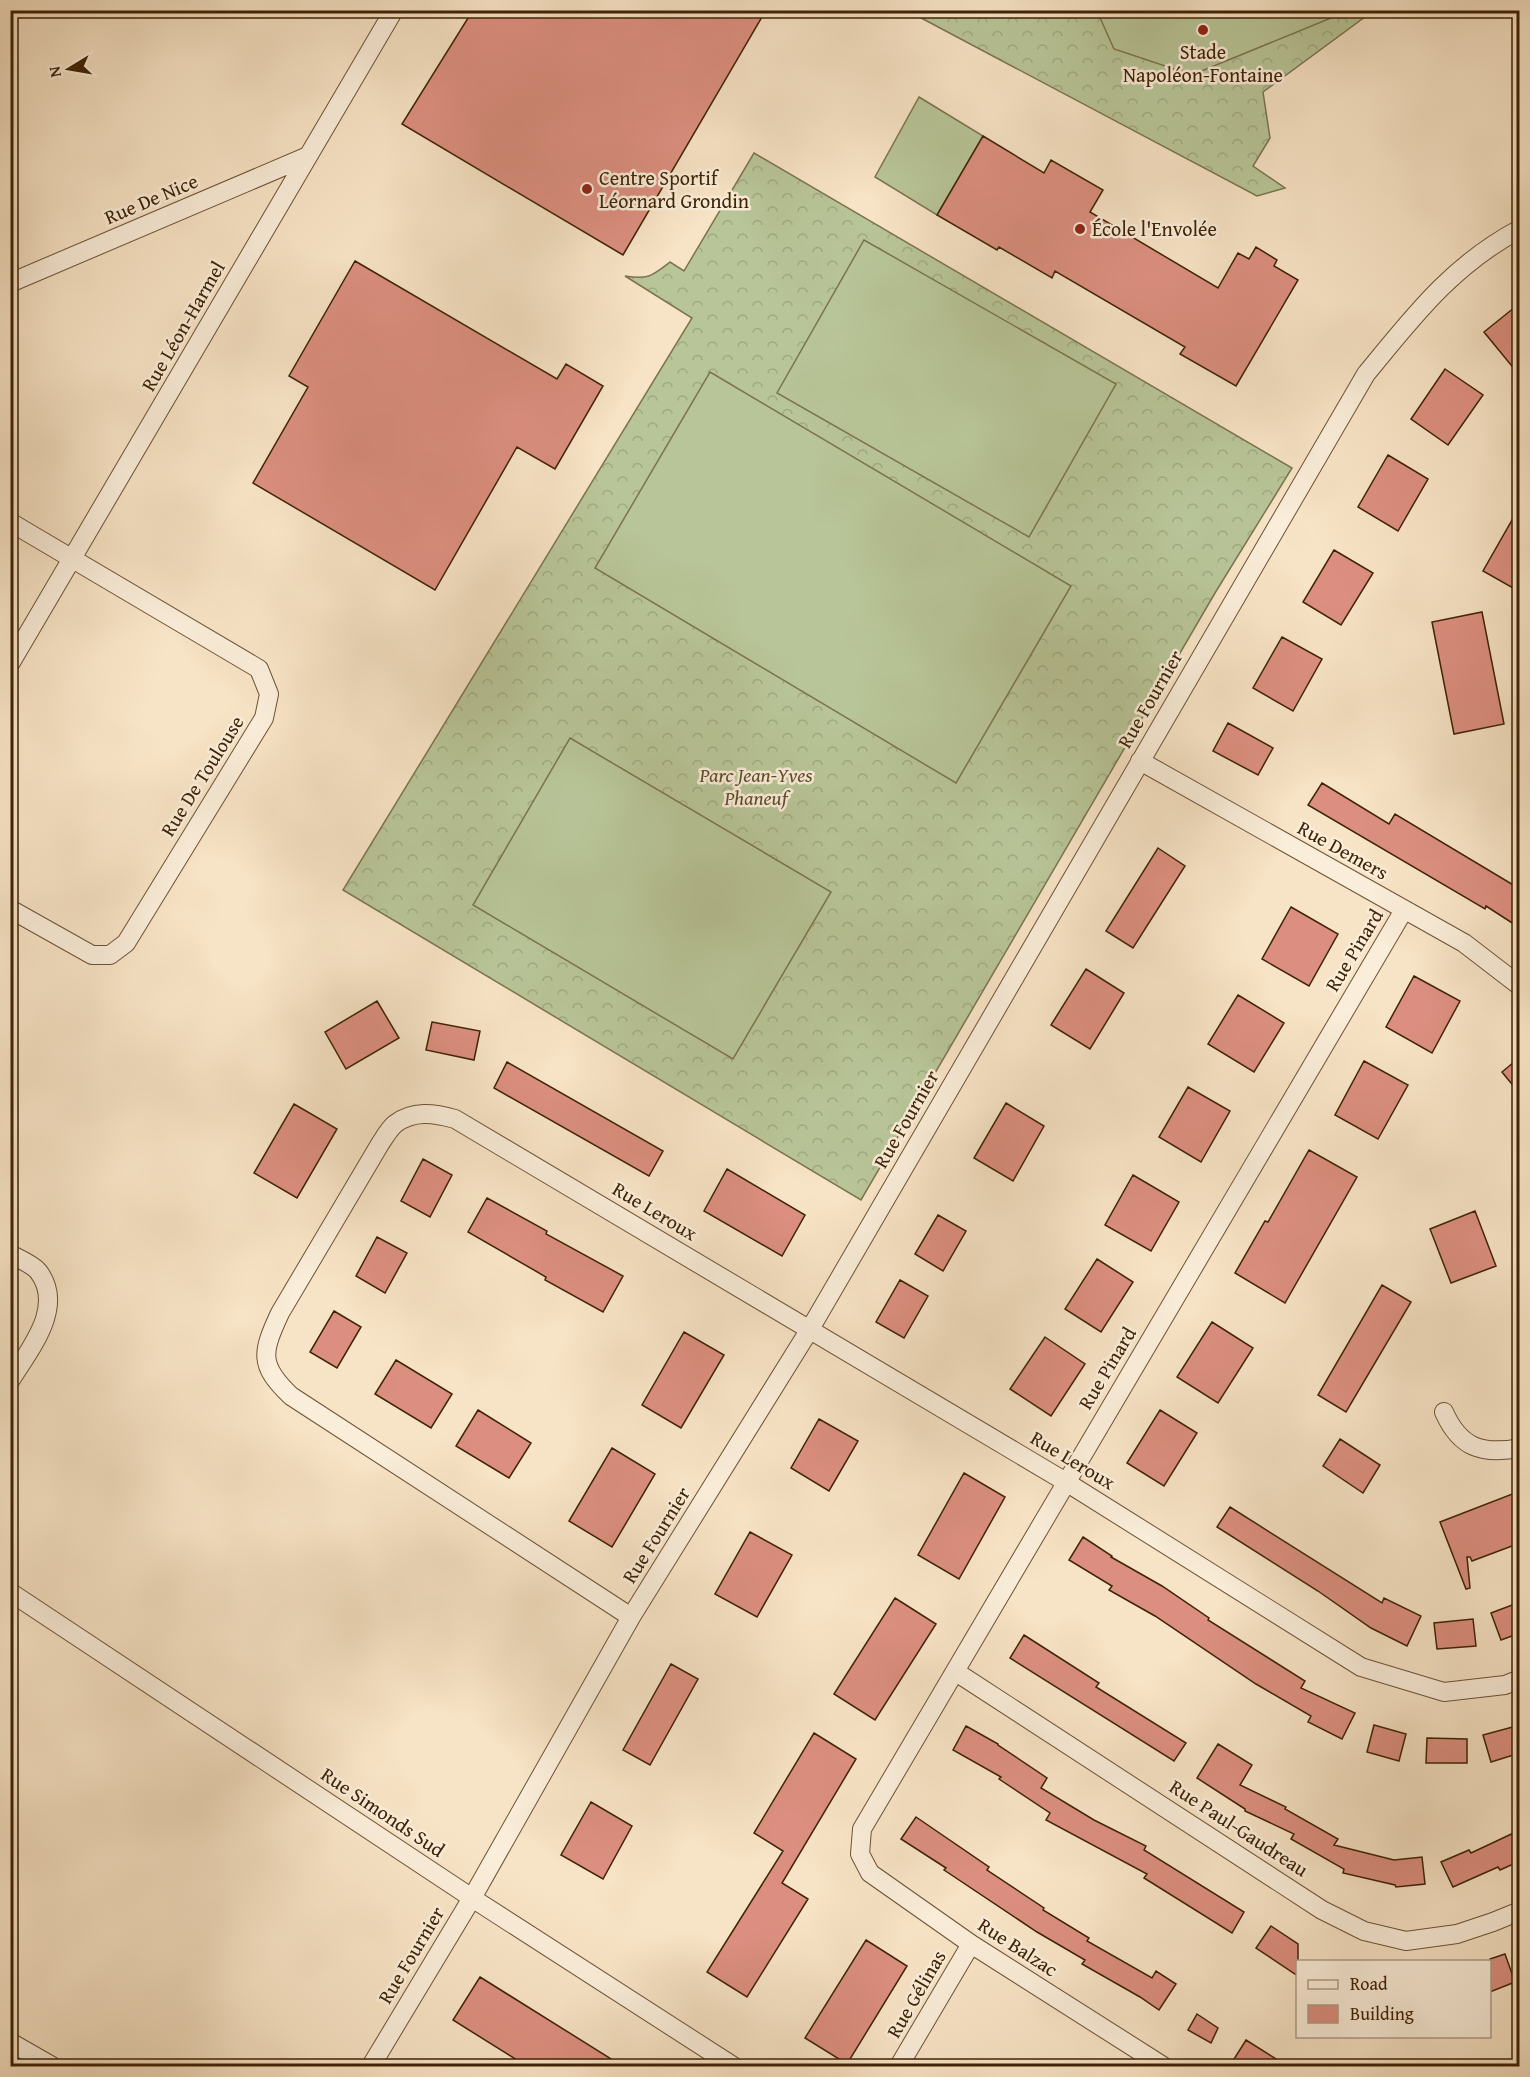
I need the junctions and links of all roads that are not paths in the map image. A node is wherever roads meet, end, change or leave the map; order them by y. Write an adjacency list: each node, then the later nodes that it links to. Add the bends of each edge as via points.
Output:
1 (394, 10): 2 (street, Rue Léon-Harmel)
2 (308, 156): 4 (street, Rue De Nice); 6 (street, Rue Léon-Harmel)
3 (1520, 229): 8 (street, Rue Fournier, via 1459,269 1437,289 1366,374)
4 (10, 283)
5 (10, 522): 6 (street, Rue De Toulouse)
6 (72, 559): 7 (street, Rue Léon-Harmel); 9 (street, Rue De Toulouse, via 259,669 269,694 264,718 126,943 110,955 92,955)
7 (10, 664)
8 (1140, 761): 10 (street, Rue Demers); 13 (street, Rue Fournier)
9 (10, 909)
10 (1404, 910): 11 (street, Rue Demers, via 1464,943); 17 (street, Rue Pinard)
11 (1520, 986)
12 (10, 1254): 14 (street, via 38,1270 47,1290 49,1308 45,1323)
13 (810, 1329): 17 (street, Rue Leroux); 19 (street, Rue Fournier); 19 (street, Rue Leroux, via 455,1119 435,1113 416,1114 394,1125 380,1144 267,1341 266,1360 275,1381 291,1396)
14 (13, 1370)
15 (1444, 1412): 16 (street, via 1466,1444 1500,1452)
16 (1520, 1448)
17 (1066, 1482): 20 (street, Rue Pinard); 21 (street, Rue Leroux, via 1361,1667 1444,1692 1505,1685)
18 (10, 1592): 23 (street, Rue Simonds Sud)
19 (631, 1617): 23 (street, Rue Fournier)
20 (956, 1672): 22 (street, Rue Pinard, via 862,1829); 24 (street, Rue Paul-Gaudreau, via 1322,1910 1364,1930 1406,1941 1457,1934)
21 (1520, 1679)
22 (860, 1854): 25 (street, Rue Balzac, via 870,1873)
23 (472, 1898): 28 (street, Rue Fournier); 29 (street, Rue Simonds Sud)
24 (1520, 1911)
25 (971, 1944): 30 (street, Rue Gélinas); 31 (street, Rue Balzac)
26 (10, 2042): 27 (street)
27 (52, 2067)
28 (371, 2067)
29 (733, 2067)
30 (899, 2067)
31 (1163, 2067)

